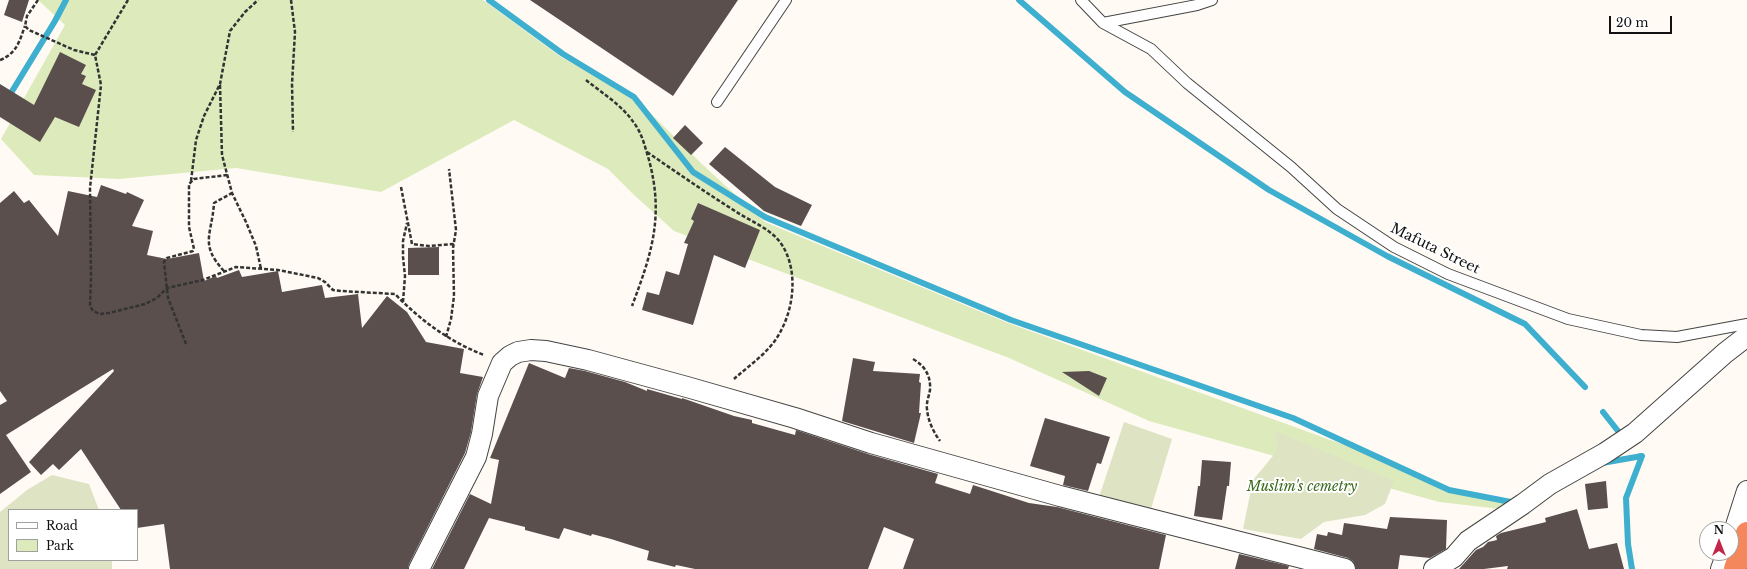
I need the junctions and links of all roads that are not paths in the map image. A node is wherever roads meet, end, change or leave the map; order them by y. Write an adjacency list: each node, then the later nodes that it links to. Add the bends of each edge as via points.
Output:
1 (786, 0): 5 (lane)
2 (1081, 0): 4 (lane, Mafuta Street)
3 (1212, 0): 4 (lane)
4 (1103, 23): 6 (lane, Mafuta Street, via 1151,49 1187,83 1337,209 1394,247 1448,274 1568,319 1640,335 1677,337)
5 (717, 102)
6 (1747, 324)
7 (1747, 336): 13 (street, via 1635,433 1550,484 1468,541 1454,557)
8 (1747, 491): 9 (street)
9 (1737, 521)
10 (1747, 533): 14 (highway)
11 (419, 569): 12 (street, via 476,457 488,396 502,363 518,352 531,350 588,360 1067,498)
12 (1345, 569)
13 (1434, 569)
14 (1735, 569)

